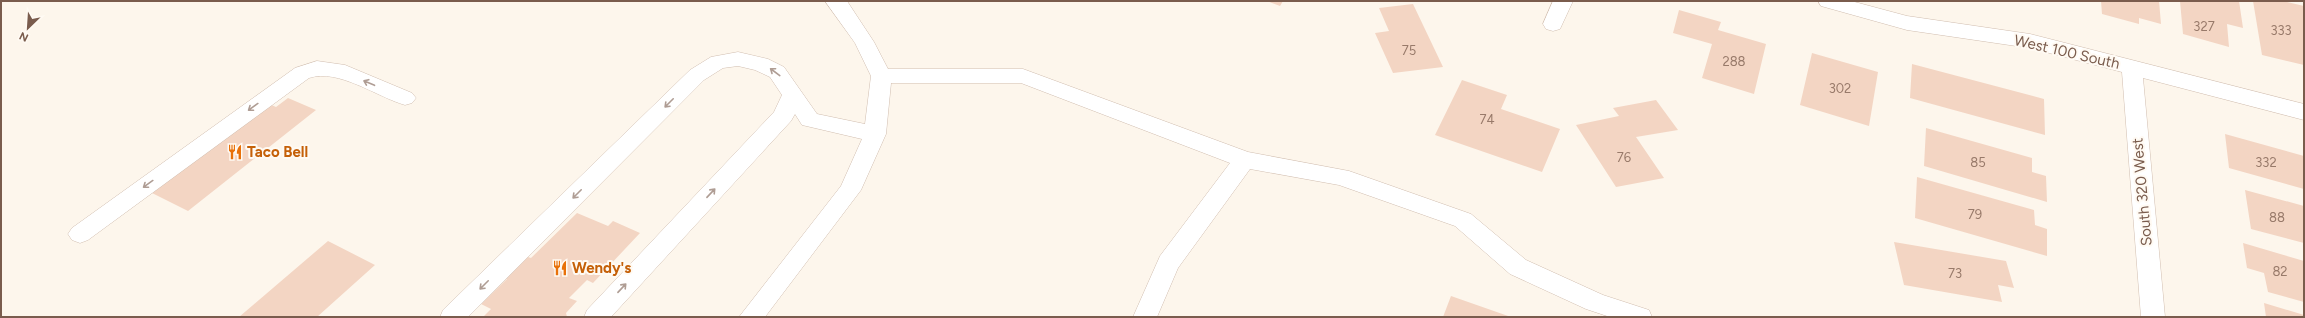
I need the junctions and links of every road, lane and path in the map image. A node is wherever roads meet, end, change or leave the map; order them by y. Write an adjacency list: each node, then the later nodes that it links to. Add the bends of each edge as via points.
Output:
1 (835, 1): 6 (street, via 864,42)
2 (1563, 1): 4 (street)
3 (1828, 1): 5 (street, West 100 South, via 1908,24 2030,41)
4 (1553, 24)
5 (2132, 66): 9 (street, West 100 South); 18 (street, South 320 West)
6 (881, 76): 10 (street); 11 (street, via 1023,76)
7 (793, 95): 10 (street, via 810,120); 13 (street, one-way to 13, via 777,72 761,64 738,59 718,62 697,75); 14 (street, one-way to 7, via 783,116)
8 (405, 98): 12 (street, one-way to 12, via 338,70 317,68 302,73)
9 (2304, 112)
10 (875, 134): 15 (street, via 850,190)
11 (1245, 160): 16 (street, via 1168,263); 17 (street, via 1341,177 1463,220 1518,267 1595,302)
12 (80, 234)
13 (452, 317)
14 (596, 317)
15 (752, 317)
16 (1145, 317)
17 (1640, 317)
18 (2152, 317)

